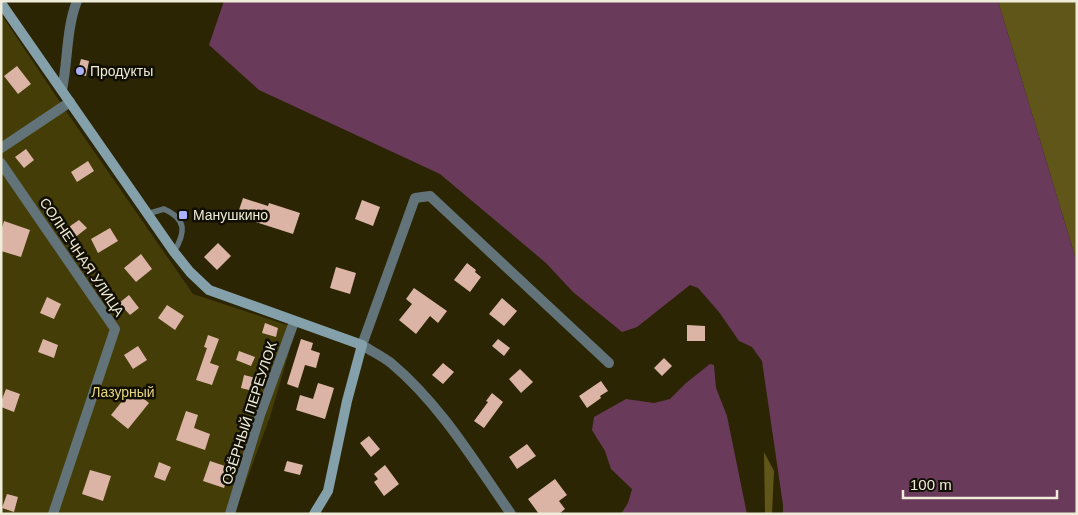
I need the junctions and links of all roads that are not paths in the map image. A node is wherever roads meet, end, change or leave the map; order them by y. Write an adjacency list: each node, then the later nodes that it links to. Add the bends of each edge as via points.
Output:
1 (77, 1): 3 (street, via 72,15)
2 (1, 3): 3 (street)
3 (62, 90): 4 (street)
4 (70, 102): 5 (street); 7 (street)
5 (1, 148)
6 (1, 163): 12 (street, СОЛНЕЧНАЯ УЛИЦА, via 115,330)
7 (147, 214): 8 (street); 8 (lane, via 164,209 173,213 182,225 183,236)
8 (174, 252): 9 (street, via 209,290)
9 (294, 322): 10 (street); 13 (street, ОЗЁРНЫЙ ПЕРЕУЛОК, via 260,415)
10 (362, 344): 11 (street, via 415,198 430,196); 14 (street, via 328,491); 15 (street, via 413,383 441,414)
11 (609, 364)
12 (53, 514)
13 (230, 514)
14 (314, 514)
15 (511, 514)

